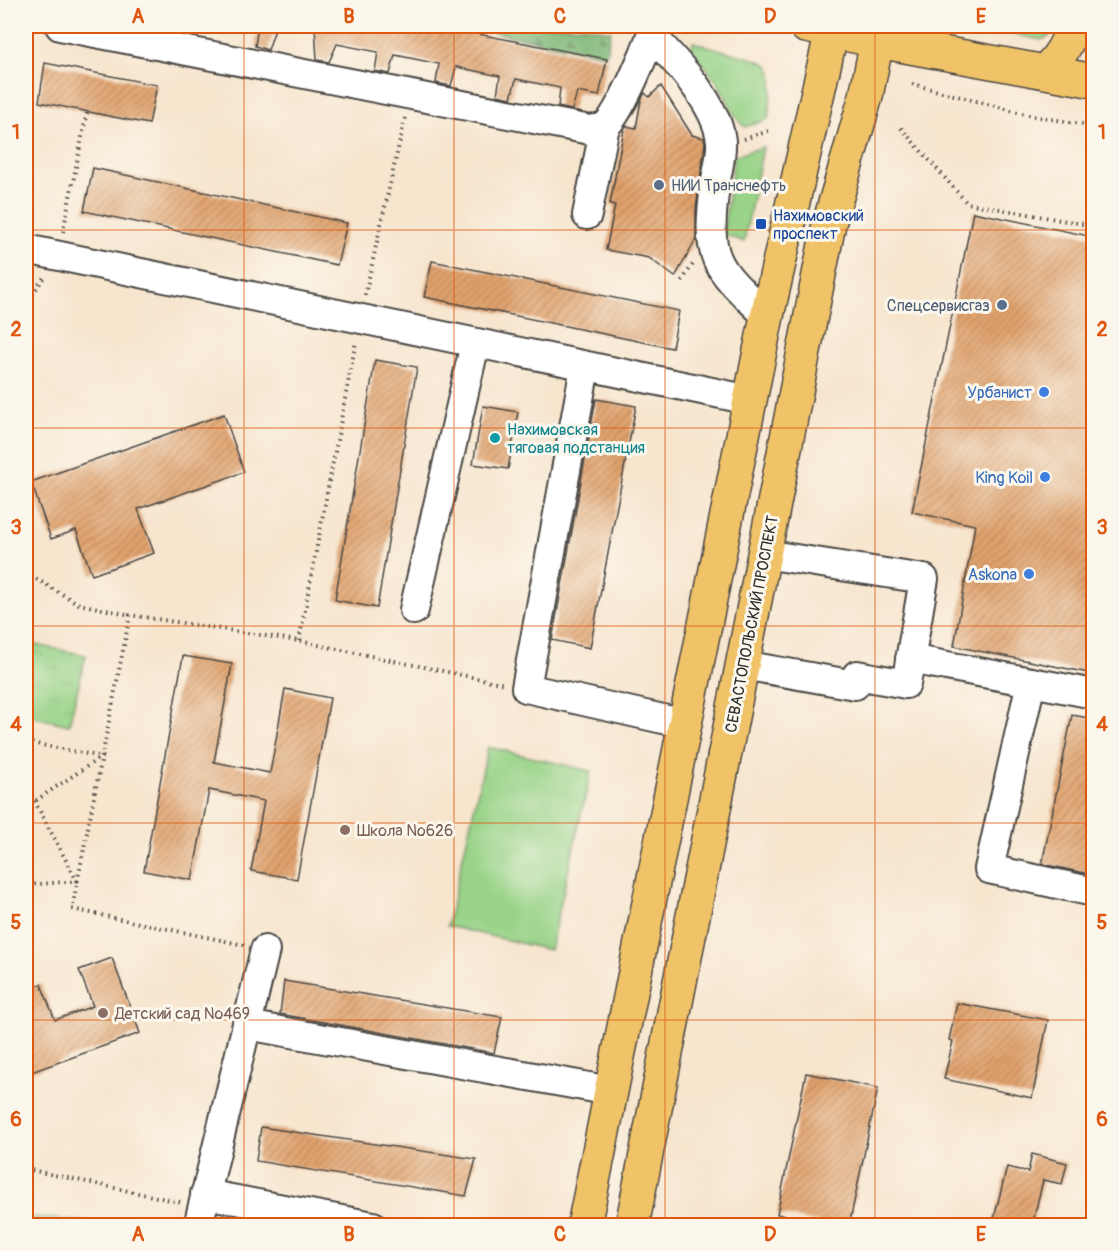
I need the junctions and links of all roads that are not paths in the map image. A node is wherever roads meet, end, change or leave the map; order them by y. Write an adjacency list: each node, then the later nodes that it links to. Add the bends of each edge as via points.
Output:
1 (60, 26): 8 (lane, via 590,130)
2 (1072, 26): 6 (main road, via 1061,55)
3 (824, 28): 5 (main road); 11 (main road)
4 (653, 30): 8 (lane, via 628,90); 11 (lane, via 705,101 717,127 721,153 711,232 718,263 730,281)
5 (879, 33): 6 (main road); 15 (main road, СЕВАСТОПОЛЬСКИЙ ПРОСПЕКТ, via 867,96 829,224)
6 (1046, 71): 7 (main road)
7 (1094, 81)
8 (605, 126): 9 (lane)
9 (587, 215)
10 (26, 249): 12 (lane)
11 (767, 316): 14 (main road)
12 (475, 344): 13 (lane); 16 (lane)
13 (585, 367): 14 (lane); 21 (lane, via 526,688)
14 (750, 400): 21 (main road)
15 (764, 554): 17 (lane, via 924,579); 18 (main road, СЕВАСТОПОЛЬСКИЙ ПРОСПЕКТ)
16 (414, 610)
17 (910, 659): 18 (lane, via 906,684); 19 (lane)
18 (743, 665): 29 (main road, СЕВАСТОПОЛЬСКИЙ ПРОСПЕКТ)
19 (1031, 682): 20 (lane); 22 (lane, via 989,869)
20 (1094, 694)
21 (685, 724): 25 (main road)
22 (1094, 892)
23 (265, 950): 24 (lane)
24 (247, 1025): 25 (lane); 26 (lane)
25 (611, 1091): 28 (main road)
26 (202, 1209): 27 (lane)
27 (373, 1226)
28 (584, 1226)
29 (632, 1226)

